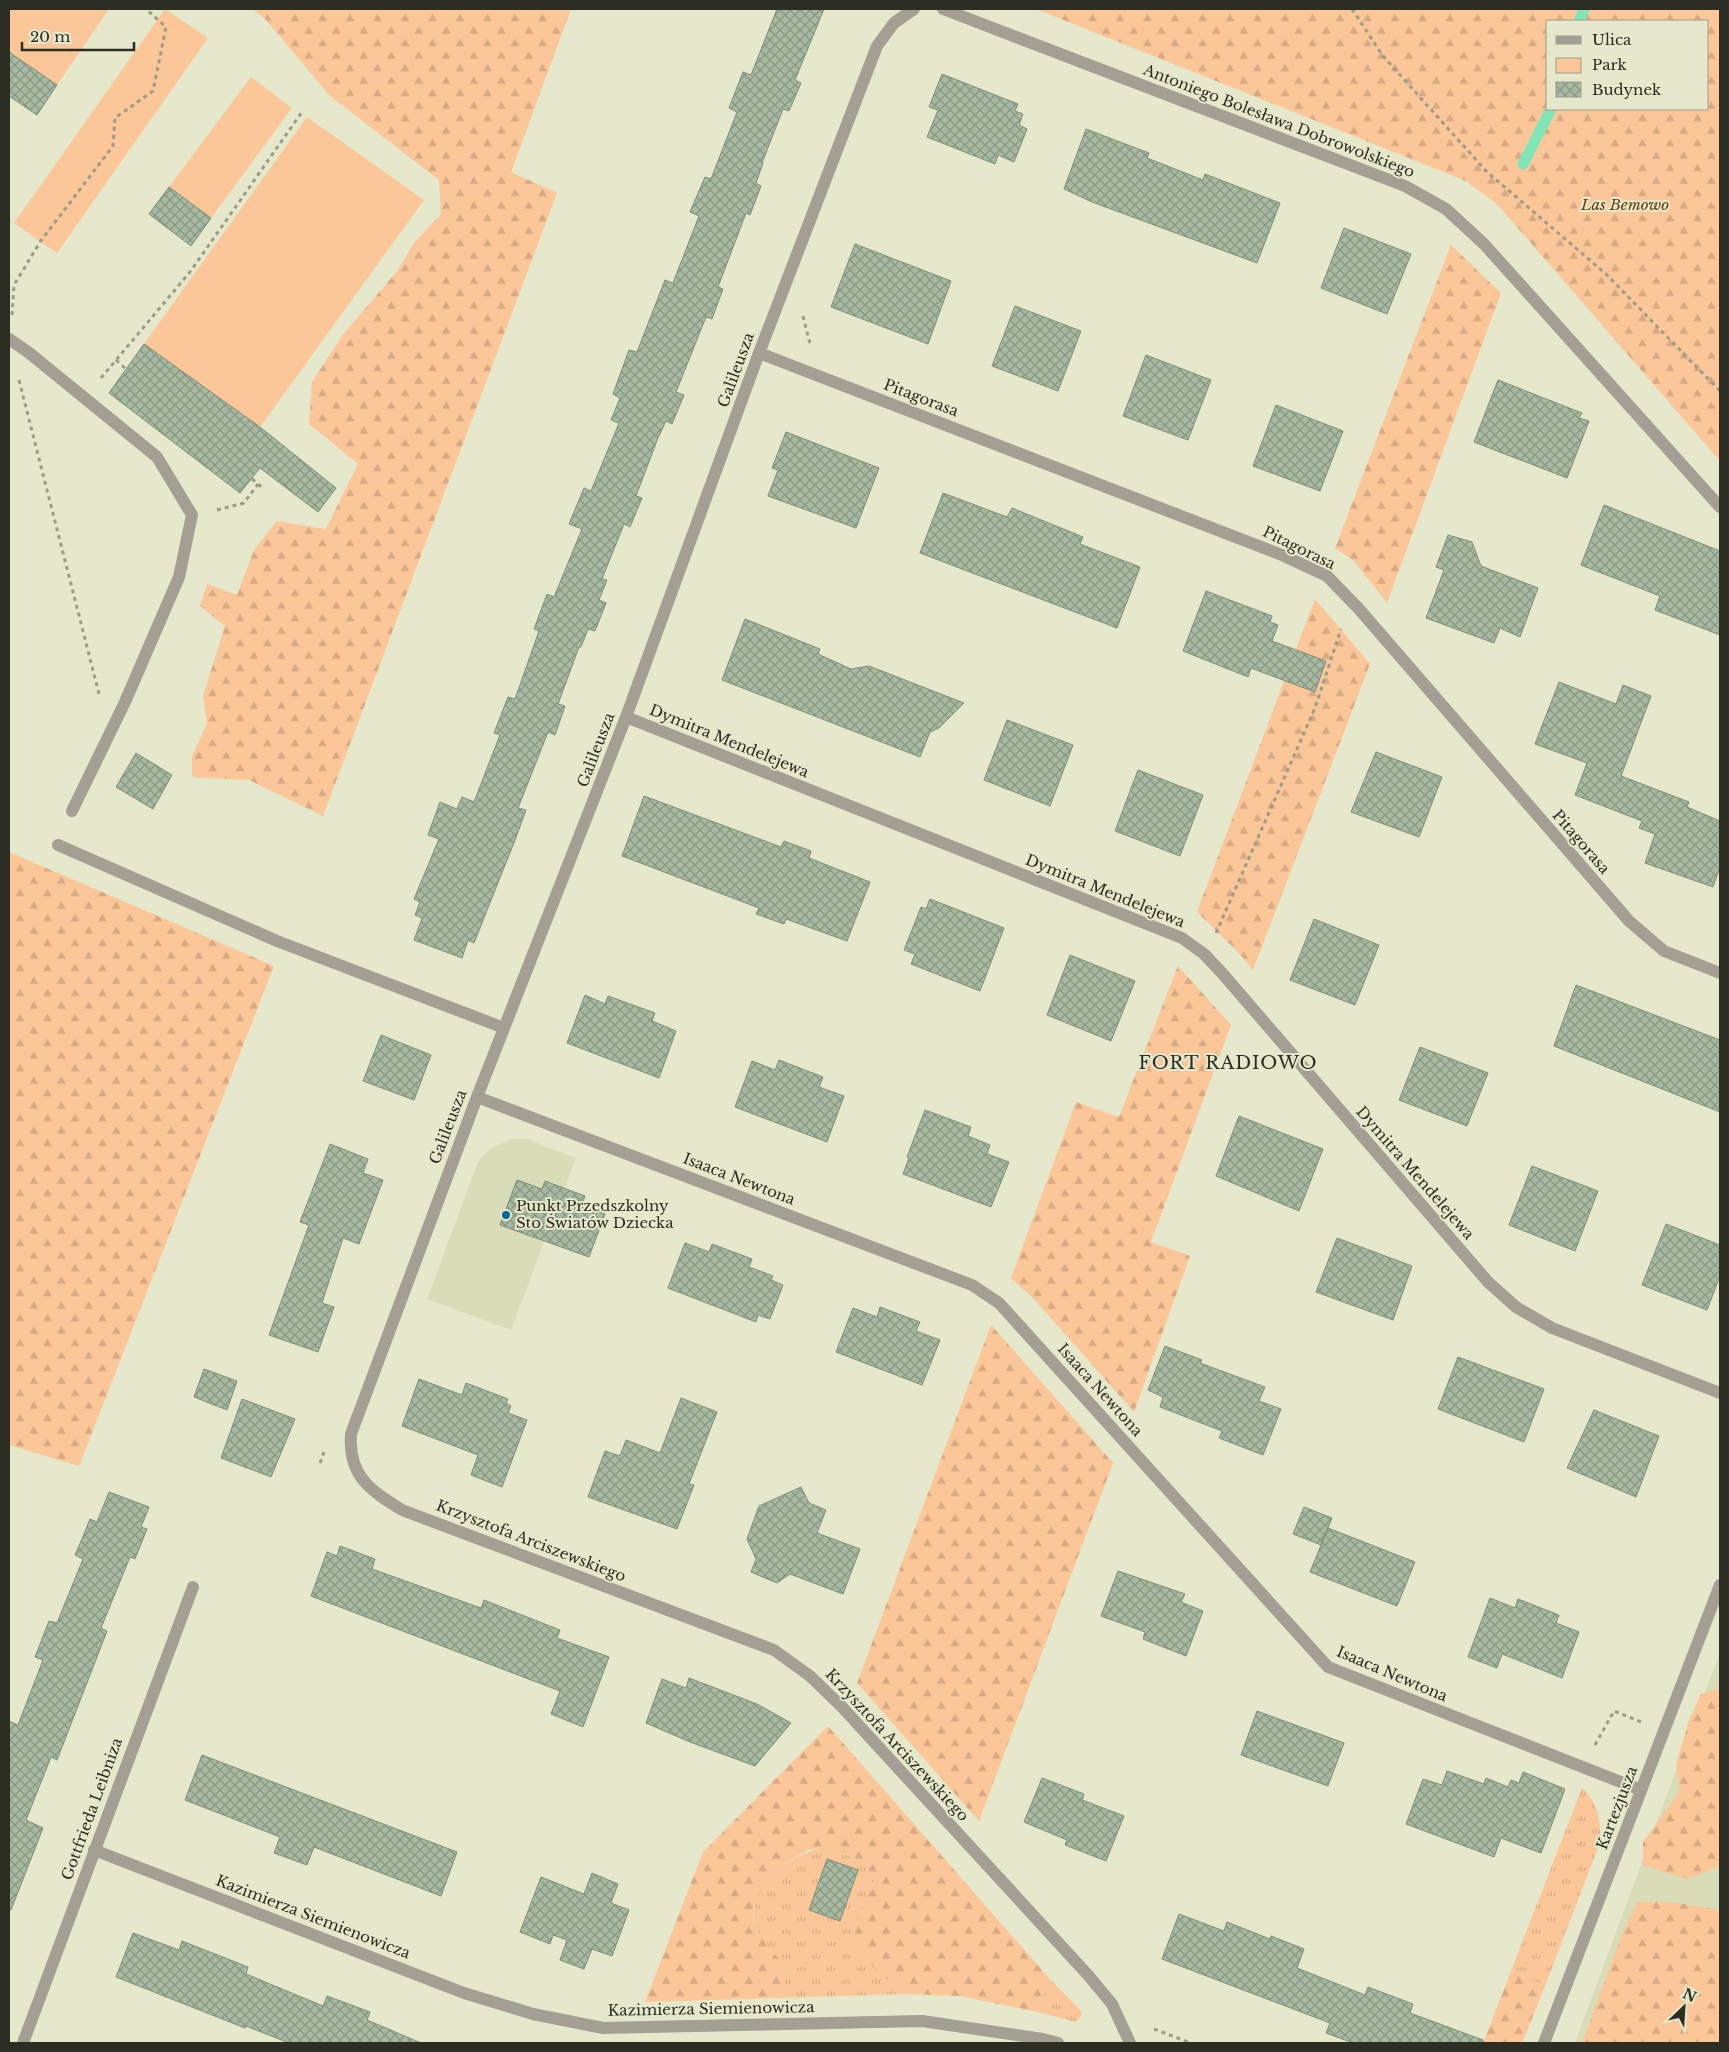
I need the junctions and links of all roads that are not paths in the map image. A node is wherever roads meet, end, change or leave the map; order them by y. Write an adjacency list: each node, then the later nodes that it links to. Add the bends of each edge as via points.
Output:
1 (914, 9): 4 (street, Galileusza, via 894,23 877,46)
2 (943, 9): 5 (street, Antoniego Bolesława Dobrowolskiego, via 1405,186 1446,209 1484,244)
3 (9, 339): 7 (street, via 157,458 192,515 179,577 125,702)
4 (759, 353): 6 (street, Galileusza); 9 (street, Pitagorasa, via 1282,554 1327,576 1629,921 1664,951)
5 (1720, 507)
6 (626, 717): 10 (street, Galileusza); 12 (street, Dymitra Mendelejewa, via 1182,938 1222,973 1488,1282 1516,1307 1552,1328)
7 (72, 811)
8 (58, 845): 10 (street, via 278,941)
9 (1720, 973)
10 (504, 1028): 11 (street, Galileusza)
11 (477, 1097): 13 (street, Galileusza, via 351,1434); 16 (street, Isaaca Newtona, via 972,1285 999,1303 1328,1667)
12 (1720, 1393)
13 (354, 1465): 20 (street, Krzysztofa Arciszewskiego, via 361,1479 376,1494 402,1510 774,1650 810,1676 1088,1975 1112,2004)
14 (1720, 1585): 16 (street, Kartezjusza)
15 (193, 1587): 17 (street, Gottfrieda Leibniza)
16 (1641, 1790): 21 (street, Kartezjusza)
17 (94, 1850): 18 (street, Gottfrieda Leibniza); 19 (street, Kazimierza Siemienowicza, via 464,1993 533,2014 603,2028 922,2021)
18 (23, 2043)
19 (1058, 2043)
20 (1130, 2043)
21 (1544, 2043)

